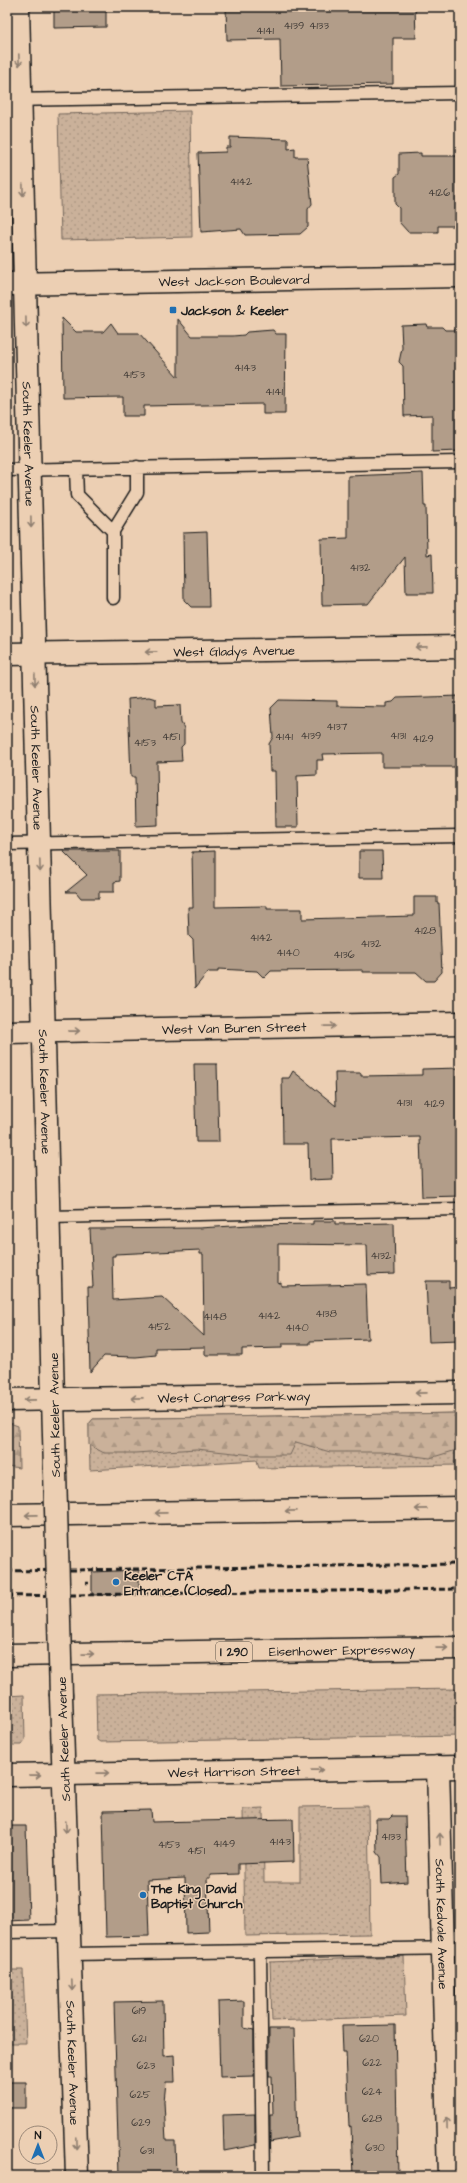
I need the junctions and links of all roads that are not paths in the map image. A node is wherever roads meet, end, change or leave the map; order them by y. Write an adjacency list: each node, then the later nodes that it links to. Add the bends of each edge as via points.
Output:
1 (18, 7): 3 (main road, South Keeler Avenue, one-way to 3)
2 (460, 93): 3 (lane)
3 (14, 100): 5 (main road, South Keeler Avenue, one-way to 5)
4 (460, 276): 5 (main road, West Jackson Boulevard)
5 (16, 284): 10 (main road, South Keeler Avenue, one-way to 10)
6 (460, 462): 7 (lane)
7 (137, 468): 8 (lane); 11 (lane, via 137,492)
8 (76, 469): 10 (lane); 11 (lane, via 77,495)
9 (7, 470): 10 (lane)
10 (30, 470): 15 (main road, South Keeler Avenue, one-way to 15)
11 (113, 531): 12 (lane)
12 (113, 598)
13 (460, 646): 15 (main road, West Gladys Avenue, one-way to 15)
14 (7, 654): 15 (main road, West Gladys Avenue)
15 (34, 654): 18 (main road, South Keeler Avenue, one-way to 18)
16 (460, 836): 18 (lane)
17 (7, 844): 18 (lane)
18 (39, 844): 21 (main road, South Keeler Avenue, one-way to 21)
19 (460, 1023): 21 (main road, West Van Buren Street, one-way to 19)
20 (7, 1032): 21 (main road, West Van Buren Street)
21 (44, 1032): 23 (main road, South Keeler Avenue)
22 (460, 1209): 23 (lane)
23 (48, 1217): 25 (main road, South Keeler Avenue)
24 (460, 1393): 25 (main road, West Congress Parkway, one-way to 25)
25 (53, 1399): 26 (main road, West Congress Parkway, one-way to 26); 33 (main road, South Keeler Avenue, bridge)
26 (7, 1400)
27 (460, 1508): 28 (main road, one-way to 28)
28 (7, 1515)
29 (460, 1648): 30 (main road, Eisenhower Expressway / I 290, one-way to 29)
30 (7, 1656)
31 (460, 1767): 32 (main road, West Harrison Street)
32 (438, 1768): 33 (main road, West Harrison Street, one-way to 32); 37 (main road, South Kedvale Avenue, one-way to 32)
33 (64, 1774): 34 (main road, West Harrison Street, one-way to 33); 35 (main road, South Keeler Avenue, one-way to 35)
34 (7, 1775)
35 (70, 1931): 36 (lane); 39 (main road, South Keeler Avenue)
36 (7, 1932)
37 (451, 1949): 38 (lane); 40 (main road, South Kedvale Avenue, one-way to 37)
38 (260, 1952): 39 (lane); 42 (lane)
39 (71, 1954): 41 (main road, South Keeler Avenue, one-way to 41)
40 (454, 2146): 43 (main road, South Kedvale Avenue)
41 (77, 2176)
42 (263, 2176)
43 (449, 2176)

